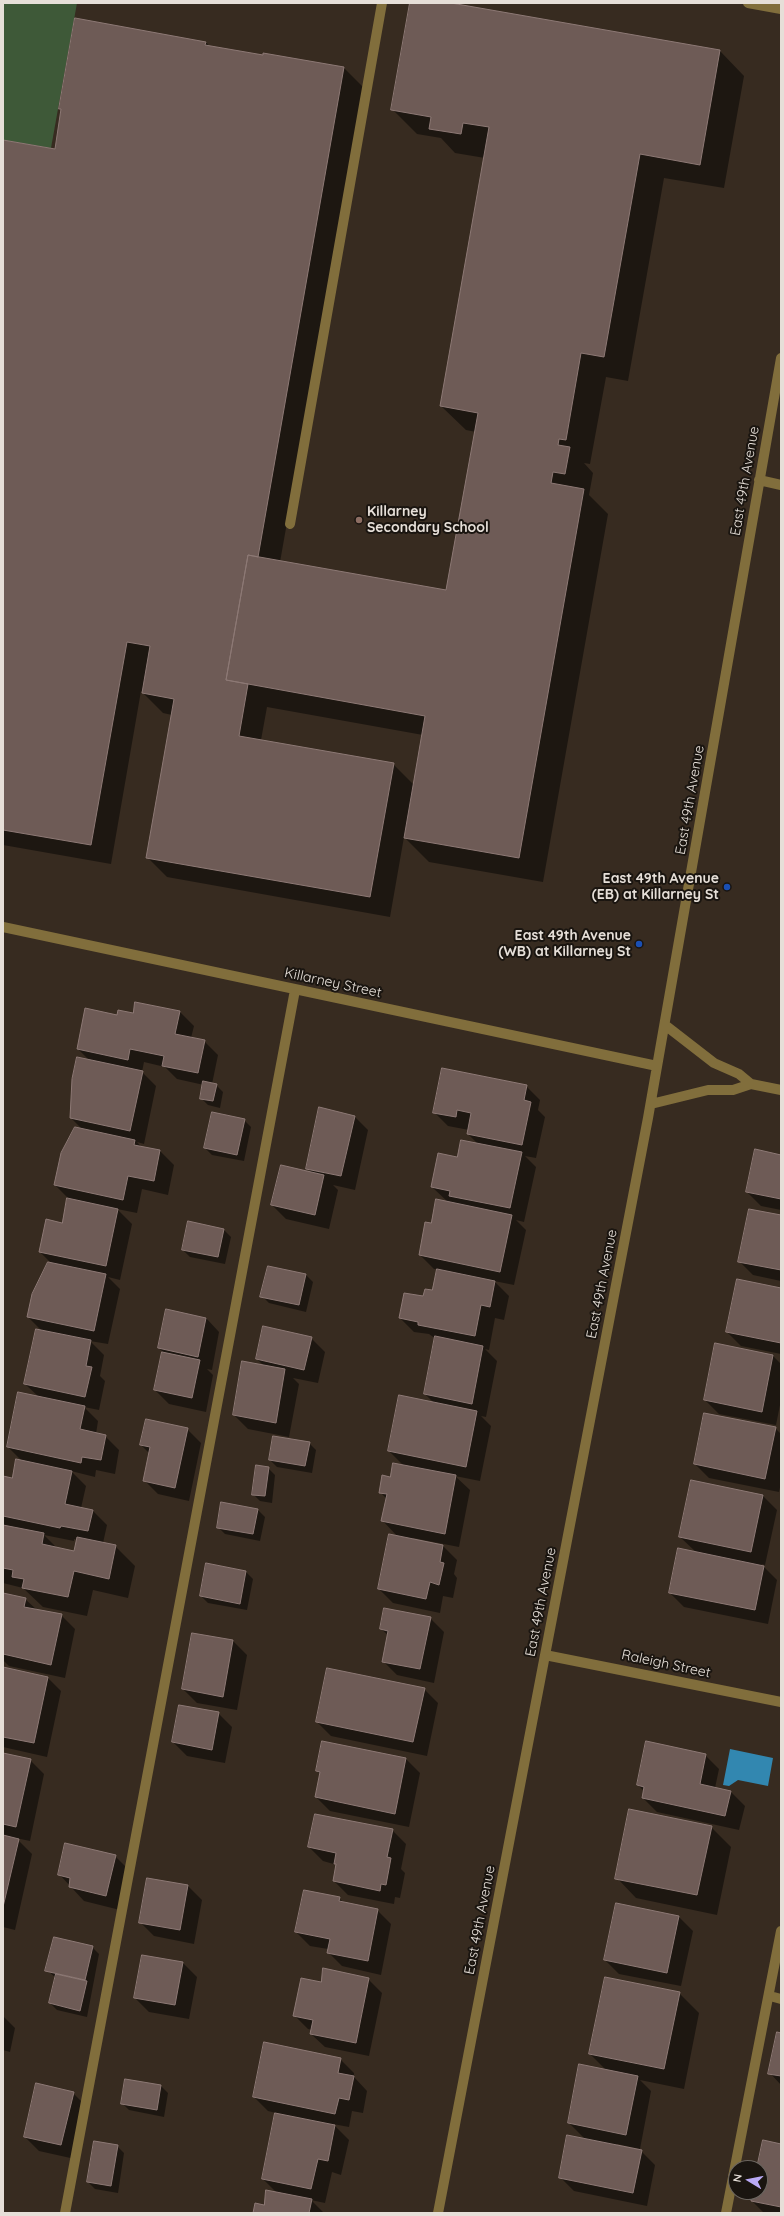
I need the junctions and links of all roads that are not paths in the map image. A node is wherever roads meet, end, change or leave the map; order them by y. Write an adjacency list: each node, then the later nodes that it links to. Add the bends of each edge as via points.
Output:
1 (382, 3): 7 (street)
2 (748, 3): 3 (street)
3 (781, 9)
4 (781, 358): 5 (street, East 49th Avenue)
5 (759, 480): 6 (street); 10 (street, East 49th Avenue)
6 (781, 484)
7 (290, 524)
8 (4, 930): 9 (street, Killarney Street)
9 (295, 990): 11 (street, Killarney Street); 20 (street)
10 (664, 1025): 11 (street, East 49th Avenue); 12 (street, via 714,1063 739,1074)
11 (657, 1066): 14 (street, East 49th Avenue)
12 (751, 1084): 13 (street); 14 (street, via 733,1090 708,1090)
13 (781, 1090)
14 (651, 1104): 15 (street, East 49th Avenue)
15 (545, 1655): 16 (street, Raleigh Street); 21 (street, East 49th Avenue)
16 (781, 1702)
17 (781, 1931): 18 (street)
18 (770, 1996): 19 (street); 22 (street)
19 (781, 1999)
20 (65, 2213)
21 (438, 2213)
22 (726, 2213)

